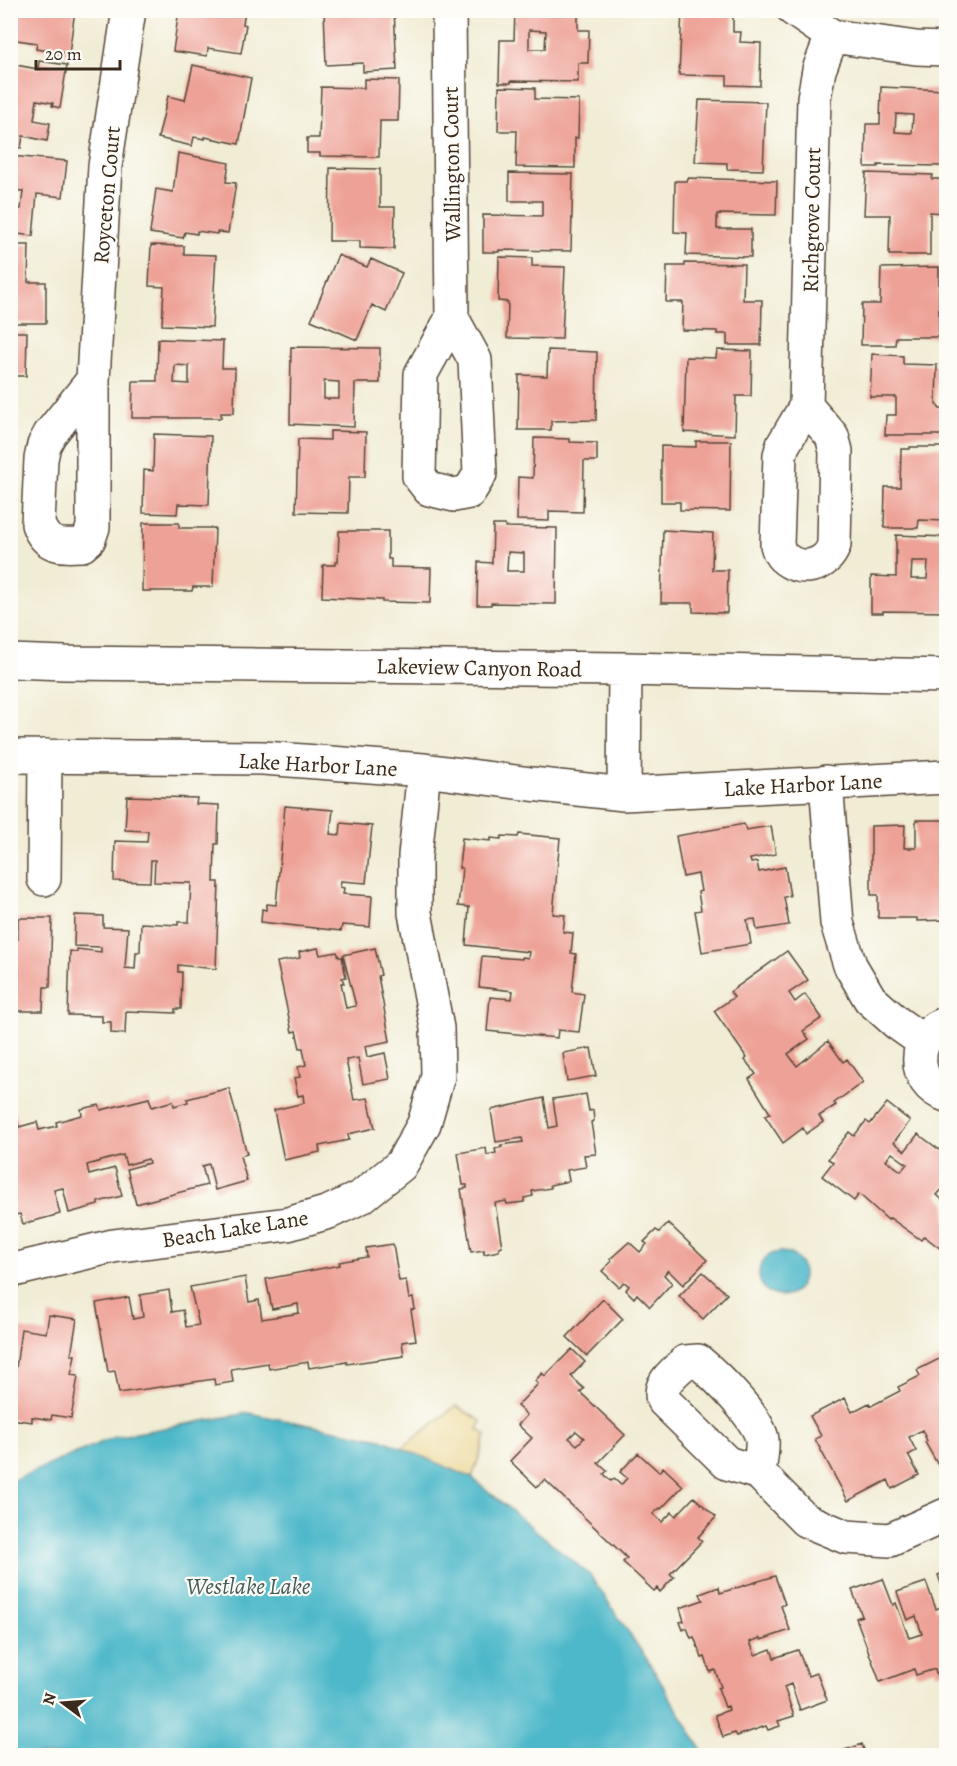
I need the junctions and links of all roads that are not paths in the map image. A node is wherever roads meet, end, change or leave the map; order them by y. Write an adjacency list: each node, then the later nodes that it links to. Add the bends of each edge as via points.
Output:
1 (129, 10): 7 (street, Royceton Court, via 105,166)
2 (449, 10): 6 (street, Wallington Court)
3 (794, 10): 4 (street)
4 (832, 36): 5 (street); 8 (street, Richgrove Court, via 819,70 814,98)
5 (946, 49)
6 (452, 318)
7 (93, 380)
8 (806, 406)
9 (10, 661): 10 (street, Lakeview Canyon Road)
10 (625, 669): 11 (street, Lakeview Canyon Road); 17 (street)
11 (946, 676)
12 (10, 756): 13 (street, Lake Harbor Lane)
13 (45, 756): 14 (street, Lake Harbor Lane, via 263,758); 18 (street)
14 (424, 770): 17 (street, Lake Harbor Lane); 21 (street, Beach Lake Lane, via 415,856 415,913 437,1028 438,1076 424,1124 400,1165 361,1197 288,1224 112,1246)
15 (946, 777): 16 (street, Lake Harbor Lane)
16 (826, 782): 17 (street, Lake Harbor Lane); 19 (street, via 837,923 850,965 870,999 897,1023)
17 (624, 794)
18 (44, 879)
19 (935, 1032): 20 (street, via 920,1049 921,1074 928,1085)
20 (946, 1095)
21 (10, 1271)
22 (759, 1473): 23 (street, via 805,1520 846,1537 890,1540)
23 (946, 1515)

